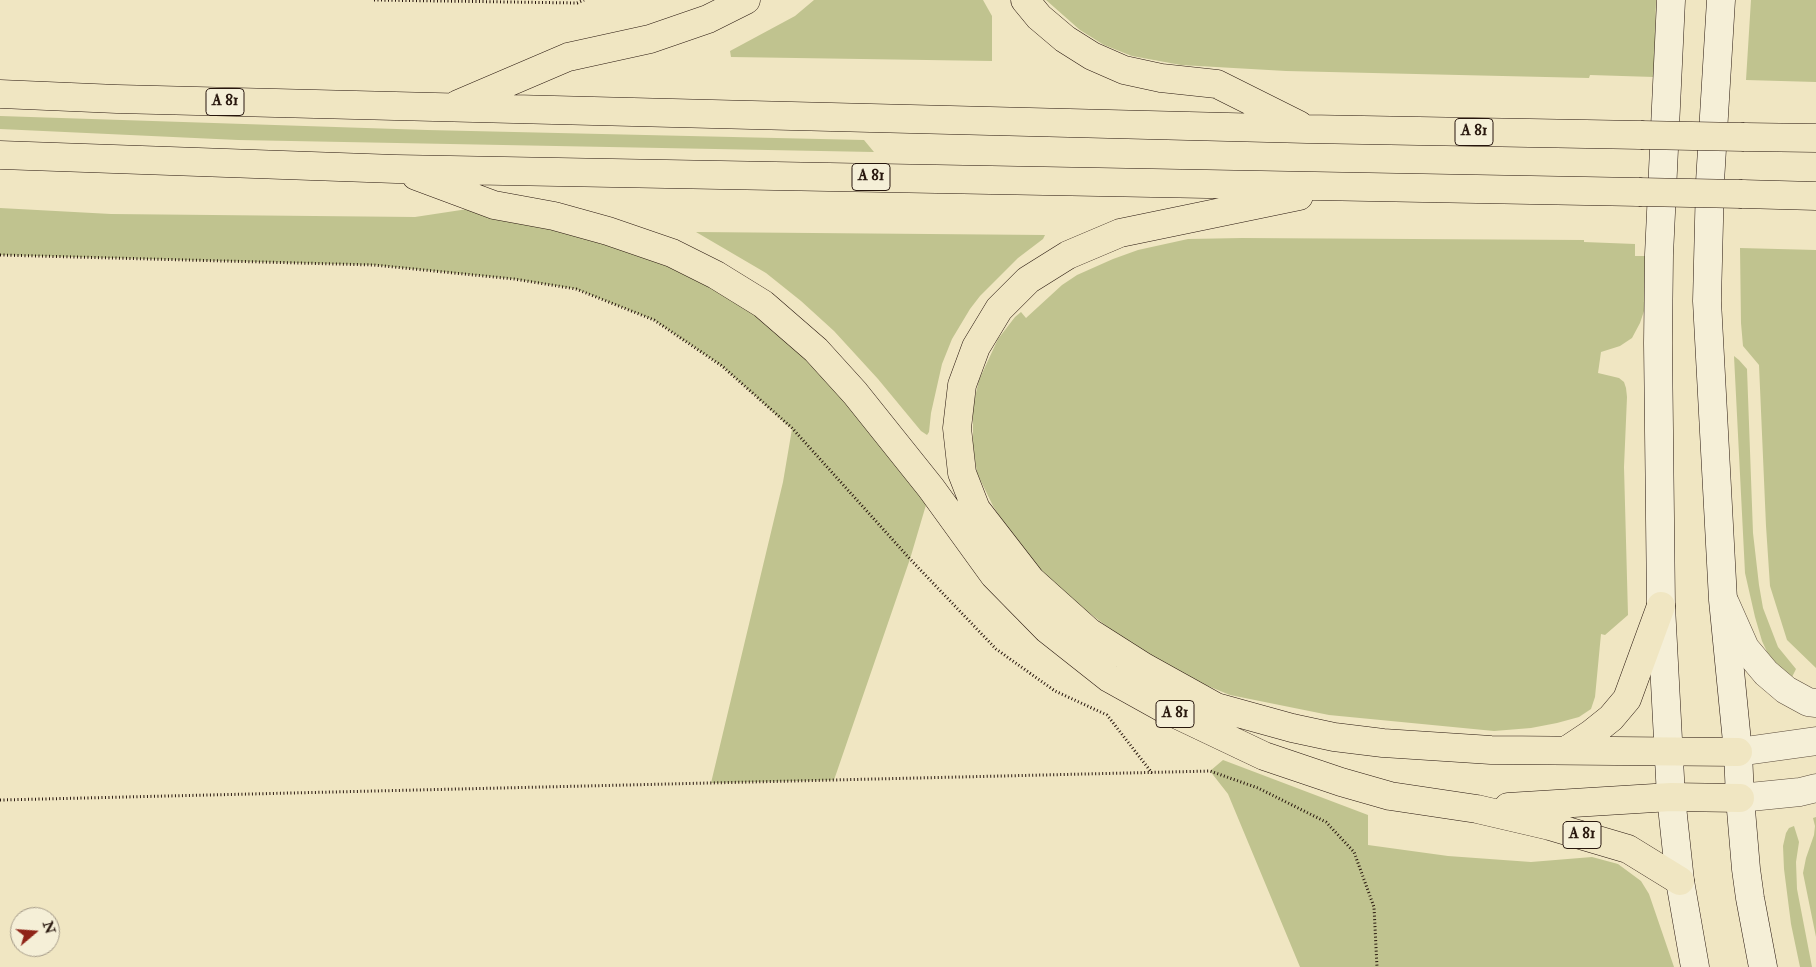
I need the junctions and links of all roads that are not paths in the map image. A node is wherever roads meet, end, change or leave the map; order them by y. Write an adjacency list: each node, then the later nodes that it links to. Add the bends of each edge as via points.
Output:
1 (746, 0): 6 (highway, A 81, via 708,19 650,39 568,57)
2 (1026, 0): 7 (highway, A 81, via 1039,17 1092,56 1124,70 1218,84)
3 (1670, 0): 14 (main road, via 1658,343)
4 (1721, 0): 13 (main road, via 1710,182 1707,301)
5 (0, 94): 6 (highway, A 81)
6 (450, 108): 7 (highway, A 81)
7 (1307, 129): 8 (highway, A 81, bridge)
8 (1816, 138)
9 (0, 155): 10 (highway, A 81)
10 (396, 169): 11 (highway, A 81); 23 (highway, A 81, via 494,205 554,216 672,253 763,304 816,350 855,393 994,574 1047,629 1109,678 1163,708 1264,756 1390,796)
11 (1347, 186): 12 (highway, A 81, bridge); 17 (highway, A 81, via 1120,233 1068,256 1028,280 999,309 976,347 962,385 957,428 962,473 976,509 1030,580 1089,632 1216,707 1334,737 1491,750)
12 (1816, 196)
13 (1723, 600): 15 (main road, via 1746,648 1766,673 1786,690); 19 (main road)
14 (1661, 606): 17 (highway, via 1627,699 1605,723); 18 (main road)
15 (1816, 703)
16 (1816, 741): 19 (main road)
17 (1567, 750): 18 (highway, A 81)
18 (1669, 752): 19 (highway); 21 (main road)
19 (1738, 752): 22 (main road)
20 (1816, 788): 22 (main road)
21 (1671, 797): 22 (highway, A 81); 23 (highway, A 81); 24 (main road)
22 (1740, 798): 26 (main road, via 1750,898)
23 (1476, 809): 24 (highway, A 81, via 1628,849)
24 (1680, 881): 25 (main road)
25 (1695, 967)
26 (1763, 967)

